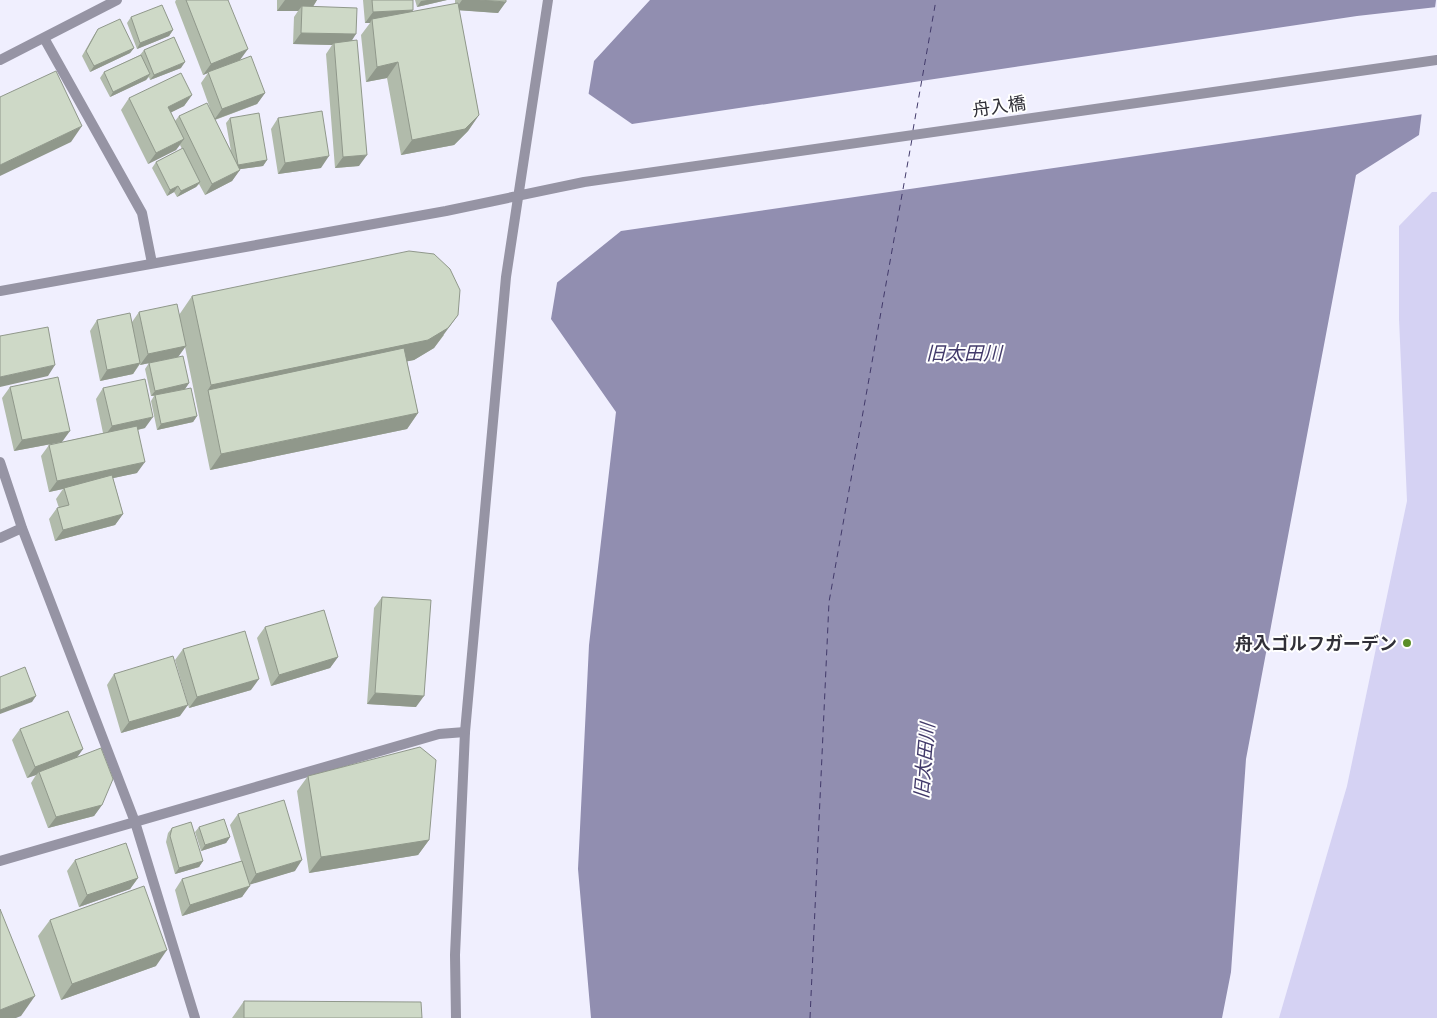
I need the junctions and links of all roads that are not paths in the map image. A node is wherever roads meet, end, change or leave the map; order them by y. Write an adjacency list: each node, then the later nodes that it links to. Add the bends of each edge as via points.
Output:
1 (117, 0): 3 (street)
2 (548, 0): 6 (street)
3 (44, 38): 4 (street); 7 (street, via 142,213)
4 (0, 60)
5 (1437, 60): 6 (street, 舟入橋, via 566,187)
6 (518, 197): 7 (street, 舟入橋); 12 (street, via 506,277)
7 (152, 263): 8 (street, 舟入橋)
8 (0, 291)
9 (0, 462): 10 (street)
10 (22, 528): 11 (street); 13 (street)
11 (0, 538)
12 (465, 732): 13 (street, via 439,734); 16 (street, via 455,956)
13 (135, 822): 14 (street); 15 (street)
14 (0, 860)
15 (195, 1018)
16 (456, 1018)

